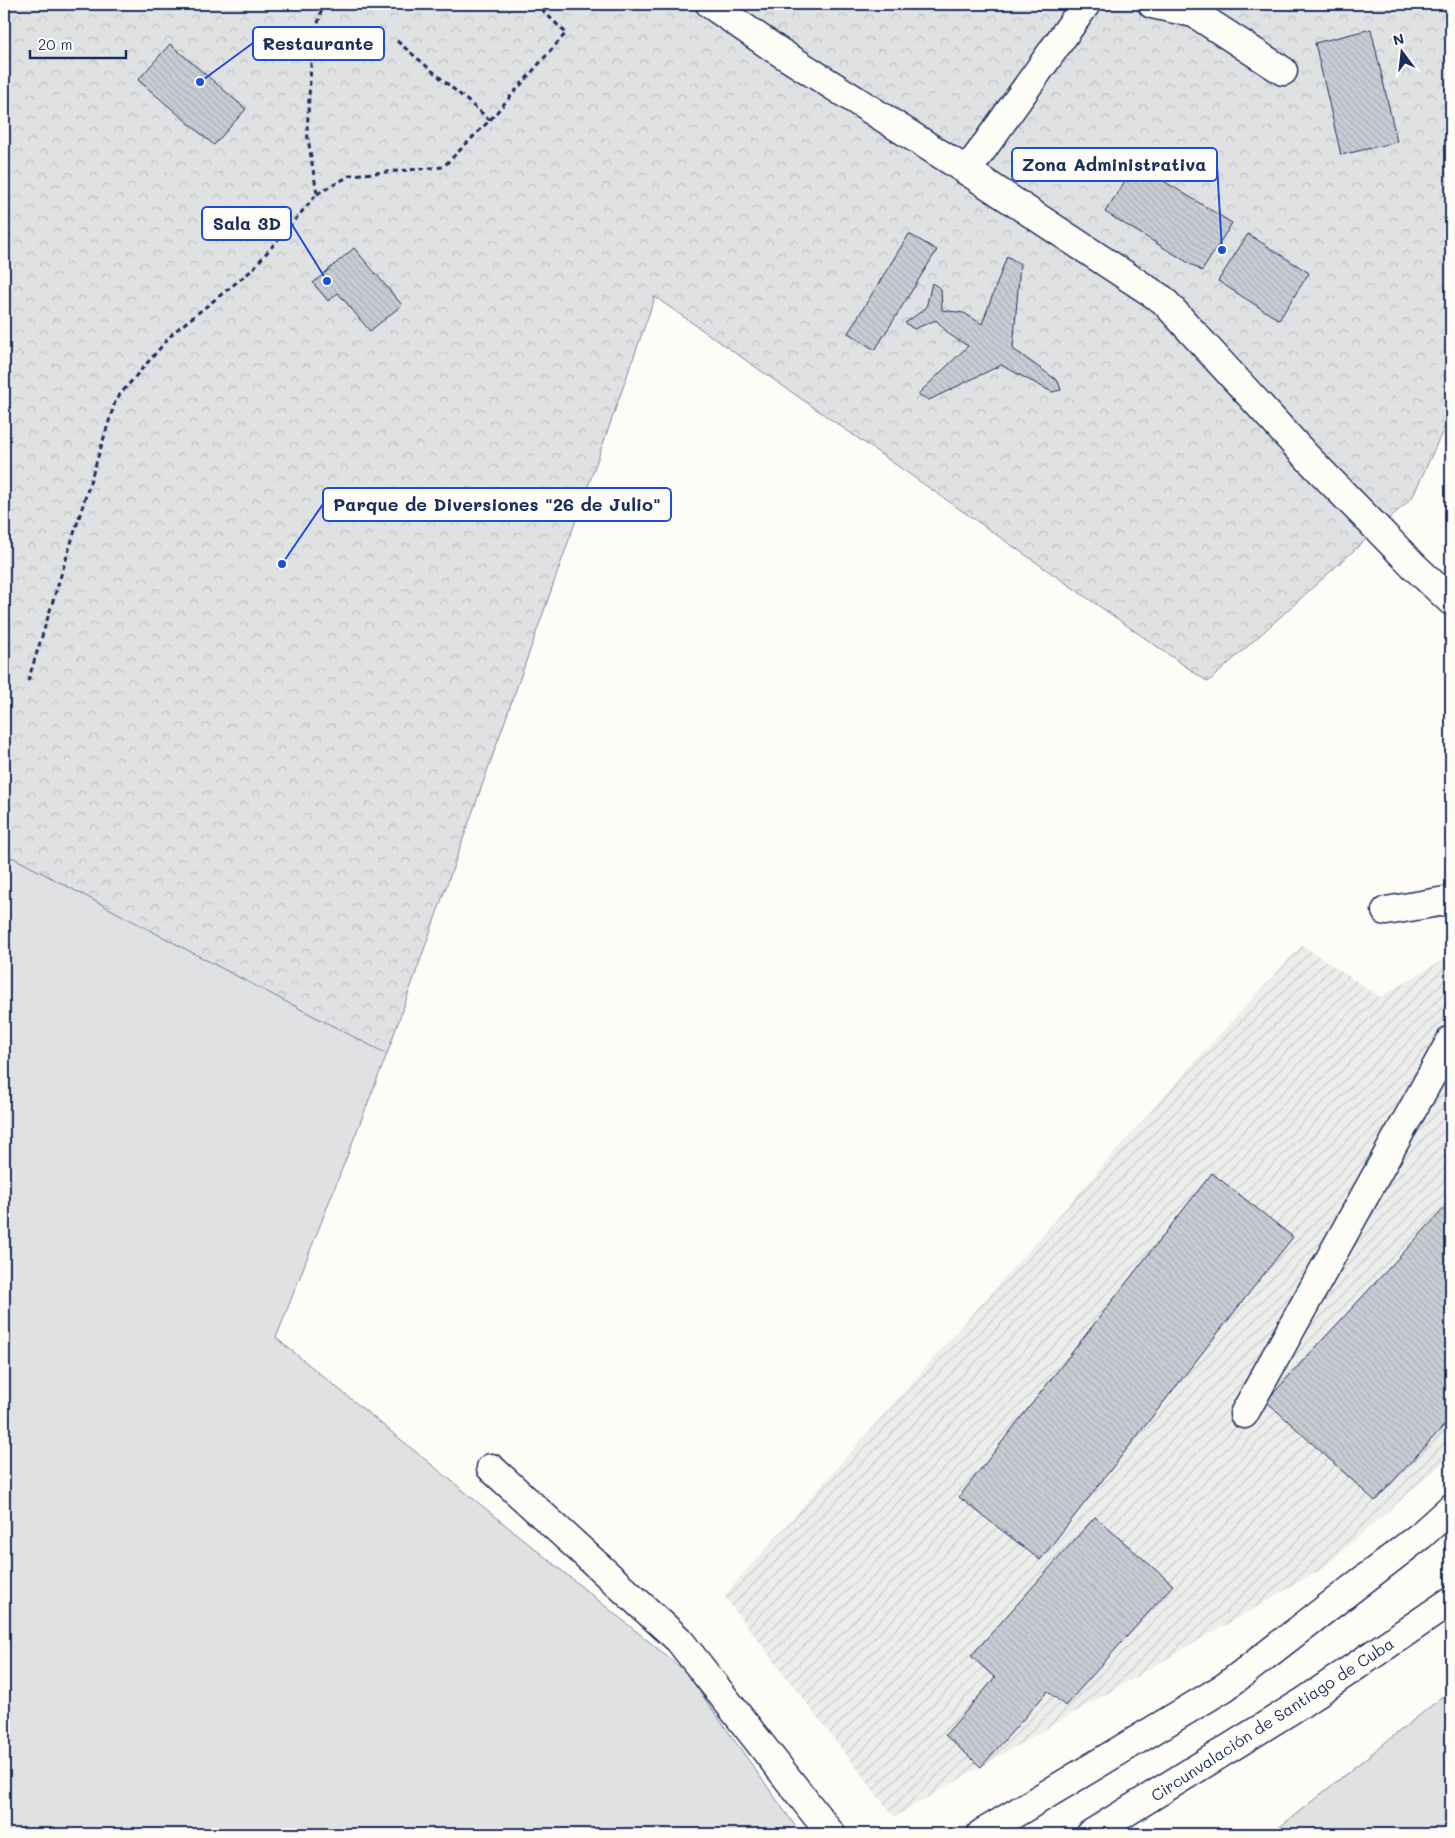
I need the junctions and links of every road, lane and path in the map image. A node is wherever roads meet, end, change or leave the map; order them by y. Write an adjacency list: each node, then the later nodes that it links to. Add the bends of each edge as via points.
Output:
1 (323, 4): 10 (path, via 312,46 307,132)
2 (536, 4): 8 (path, via 566,33)
3 (710, 4): 9 (main road)
4 (1086, 4): 9 (main road)
5 (1152, 4): 7 (main road, via 1194,13)
6 (397, 41): 8 (path)
7 (1283, 71)
8 (490, 120): 10 (path, via 443,166 351,175)
9 (968, 171): 11 (main road, via 1163,300 1304,454)
10 (318, 194): 12 (path, via 251,271 174,332 116,398)
11 (1451, 601)
12 (28, 681)
13 (1451, 900): 14 (main road)
14 (1386, 911)
15 (1451, 1040): 16 (main road)
16 (1244, 1414)
17 (491, 1468): 20 (main road, via 679,1640)
18 (1451, 1508): 21 (main road, via 1420,1536 1225,1687)
19 (1451, 1601): 22 (main road, Circunvalación de Santiago de Cuba, via 1302,1703)
20 (831, 1834)
21 (981, 1834)
22 (1091, 1834)

